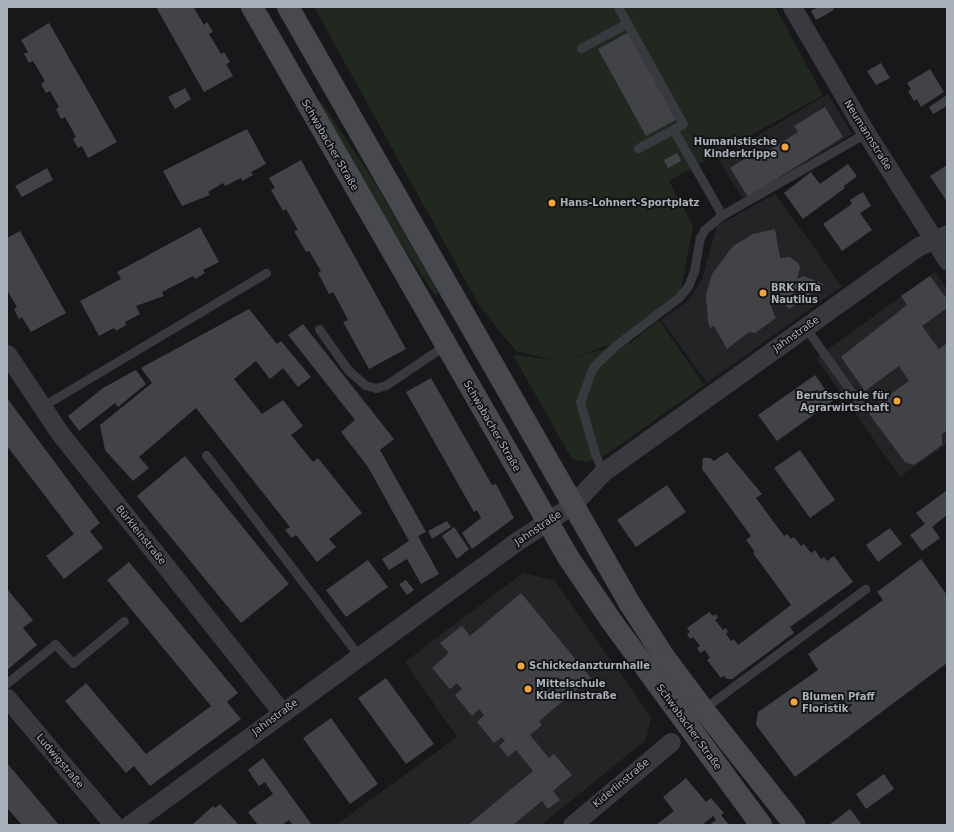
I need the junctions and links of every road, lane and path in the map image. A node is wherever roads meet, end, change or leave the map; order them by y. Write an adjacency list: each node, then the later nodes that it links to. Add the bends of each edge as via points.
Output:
1 (252, 7): 16 (main road, Schwabacher Straße)
2 (288, 7): 22 (main road)
3 (618, 7): 5 (lane)
4 (792, 7): 8 (street, Neumannstraße)
5 (627, 23): 6 (lane); 7 (lane, via 683,124)
6 (581, 48)
7 (673, 129): 9 (lane); 10 (lane)
8 (866, 133): 10 (lane); 11 (street, Neumannstraße)
9 (638, 148)
10 (722, 215): 21 (lane, via 704,230 700,238 694,272 681,294 602,358 593,367 585,382 580,402)
11 (940, 237): 12 (street, Neumannstraße); 14 (street, Jahnstraße, via 919,246)
12 (947, 260)
13 (266, 273): 18 (lane)
14 (805, 327): 19 (lane); 21 (street, Jahnstraße)
15 (319, 329): 16 (lane, via 348,370 365,385 376,388 386,385)
16 (445, 345): 23 (main road, Schwabacher Straße)
17 (7, 354): 18 (street, Bürkleinstraße)
18 (41, 407): 29 (street, Bürkleinstraße)
19 (862, 407)
20 (206, 455): 26 (lane)
21 (603, 472): 22 (street, Jahnstraße)
22 (572, 505): 23 (street, Jahnstraße); 28 (main road, via 630,604 665,658)
23 (547, 521): 26 (street, Jahnstraße); 34 (main road, Schwabacher Straße, via 612,622)
24 (865, 589): 28 (lane)
25 (124, 621): 27 (lane, via 73,663 55,644)
26 (360, 656): 29 (street, Jahnstraße)
27 (7, 695): 31 (street, Ludwigstraße)
28 (703, 709): 35 (main road)
29 (282, 712): 32 (street, Jahnstraße)
30 (671, 742): 33 (street, Kiderlinstraße)
31 (114, 825)
32 (129, 825)
33 (572, 825)
34 (761, 825)
35 (795, 825)

